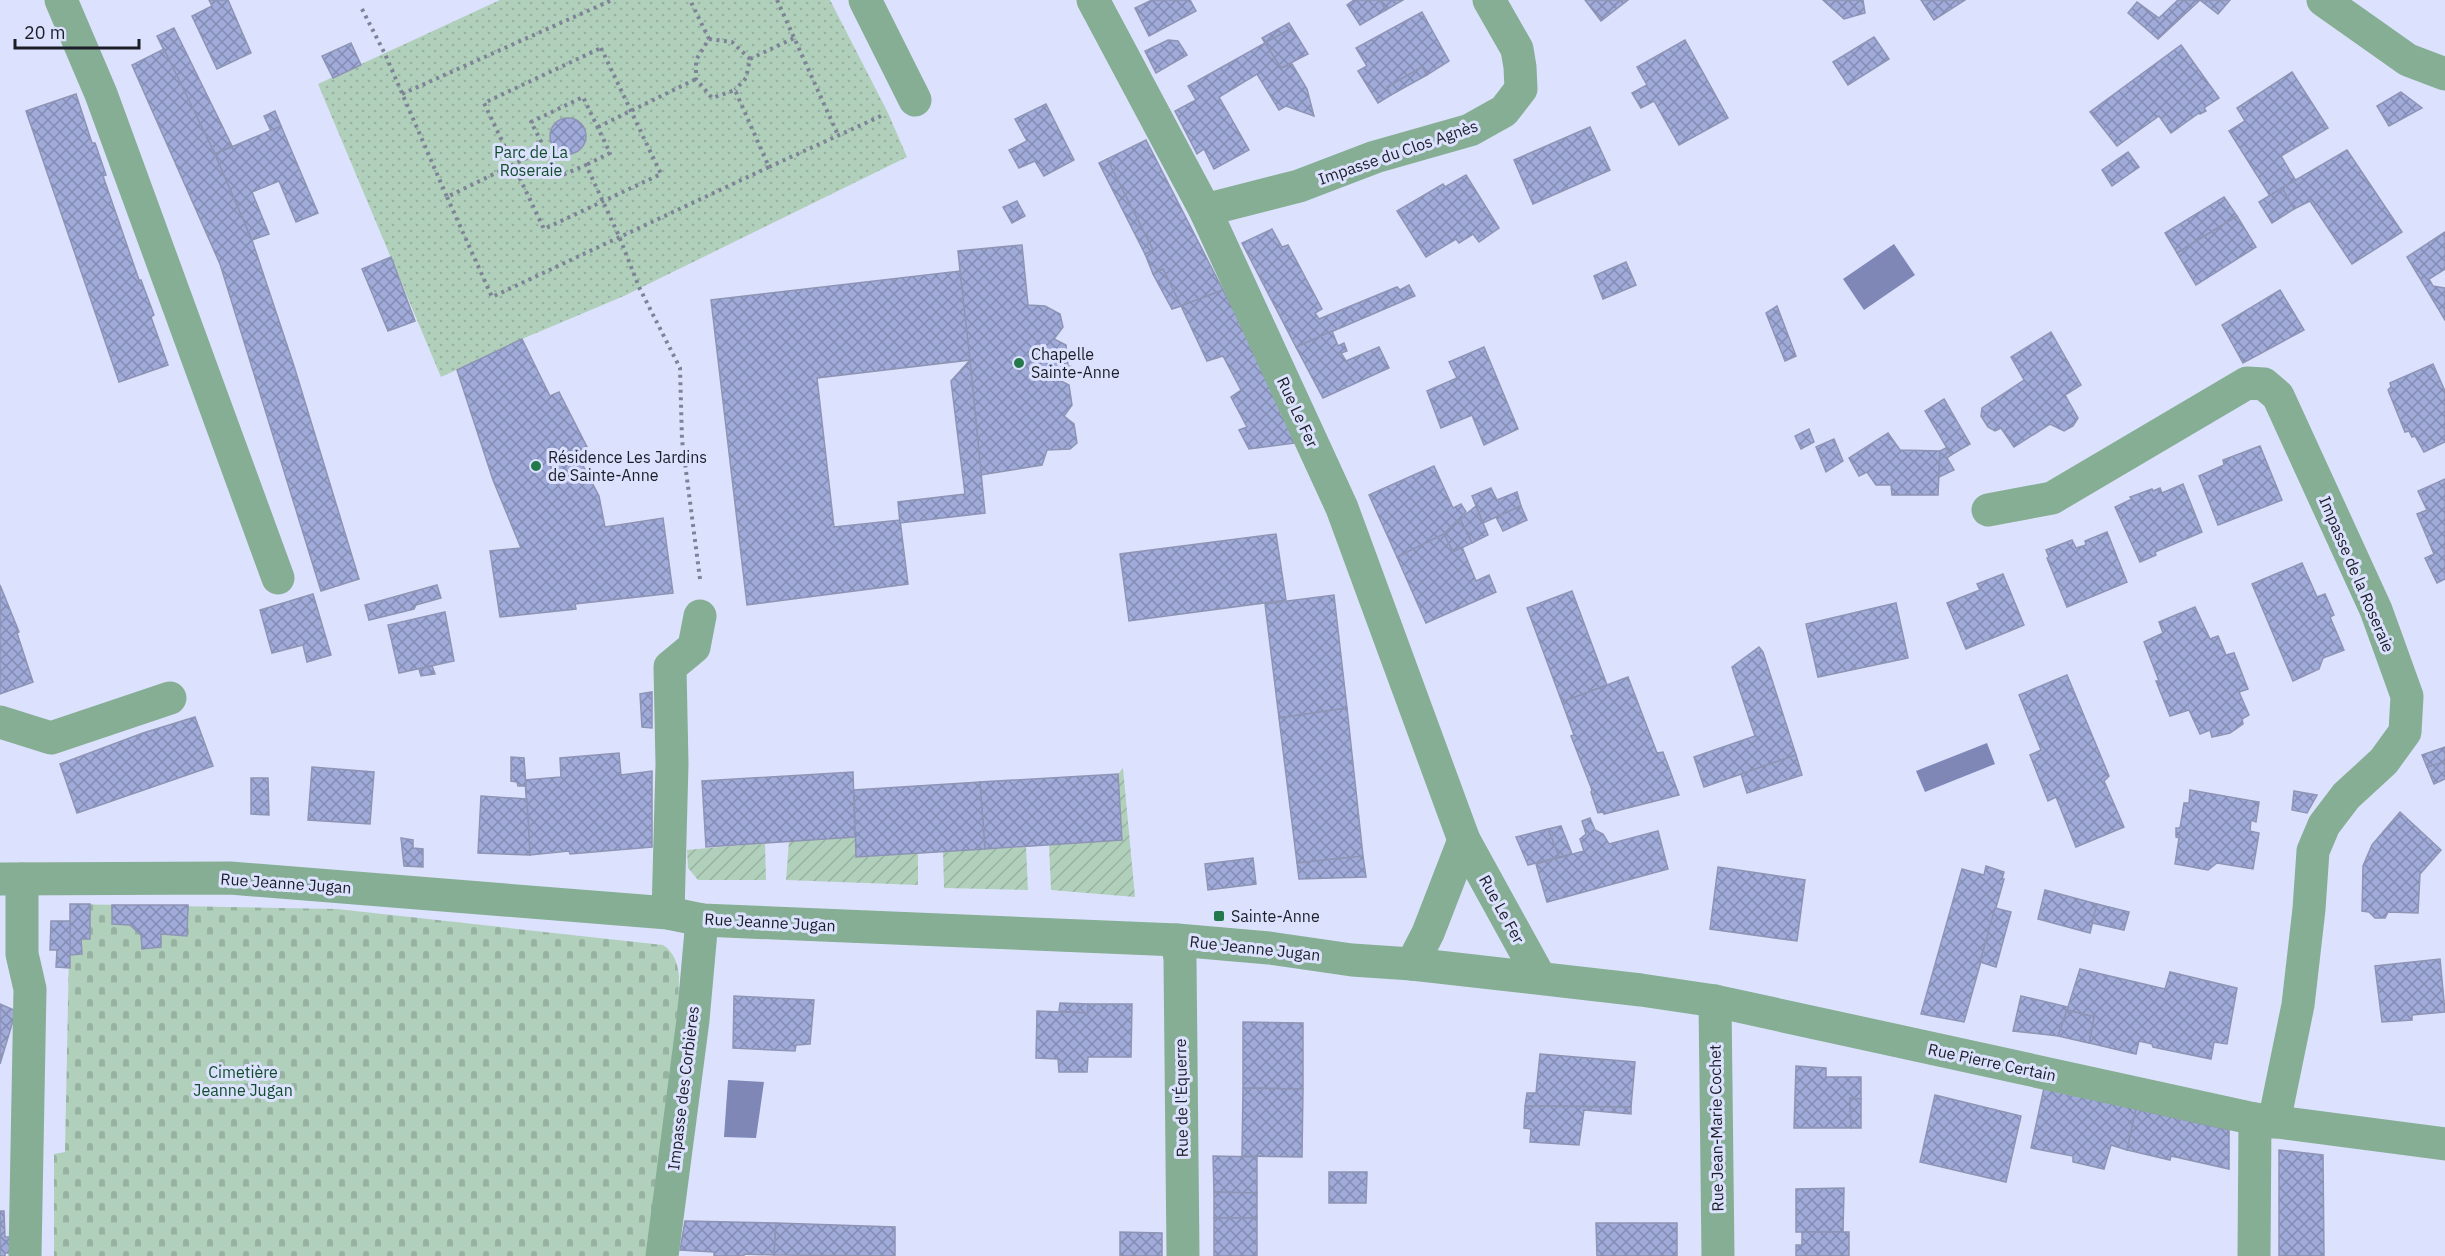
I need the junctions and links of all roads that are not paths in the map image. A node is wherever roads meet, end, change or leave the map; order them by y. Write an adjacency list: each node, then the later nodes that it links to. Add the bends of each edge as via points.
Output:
1 (61, 0): 10 (street, via 101,94)
2 (865, 0): 7 (street)
3 (1093, 0): 8 (street, Rue Le Fer)
4 (1489, 0): 8 (street, Impasse du Clos Agnès, via 1516,49 1520,67 1521,89 1504,111 1470,130 1375,157 1299,186)
5 (2323, 0): 6 (street, via 2408,60)
6 (2445, 74)
7 (915, 100)
8 (1205, 210): 14 (street, Rue Le Fer, via 1342,508)
9 (1988, 510): 22 (street, Impasse de la Roseraie, via 2052,498 2247,383 2264,384 2278,396 2376,610 2407,696 2405,732 2384,761 2346,796 2324,825 2313,851 2298,1005)
10 (278, 578)
11 (700, 616): 16 (street, via 694,647 669,668 672,764)
12 (170, 698): 13 (street, via 51,738)
13 (0, 722)
14 (1464, 840): 19 (street); 20 (street, Rue Le Fer)
15 (11, 879): 16 (street, Rue Jeanne Jugan, via 230,878); 24 (street, via 30,989)
16 (668, 913): 17 (street, Rue Jeanne Jugan)
17 (702, 920): 18 (street, Rue Jeanne Jugan); 25 (street, Impasse des Corbières)
18 (1177, 940): 19 (street, Rue Jeanne Jugan); 26 (street, Rue de l'Équerre)
19 (1412, 964): 20 (street, Rue Jeanne Jugan)
20 (1540, 978): 21 (street, Rue Pierre Certain)
21 (1715, 1001): 22 (street, Rue Pierre Certain); 27 (street, Rue Jean-Marie Cochet)
22 (2265, 1120): 23 (street, Rue Pierre Certain); 28 (street, Impasse de la Roseraie)
23 (2445, 1144)
24 (25, 1256)
25 (662, 1256)
26 (1183, 1256)
27 (1718, 1256)
28 (2254, 1256)

